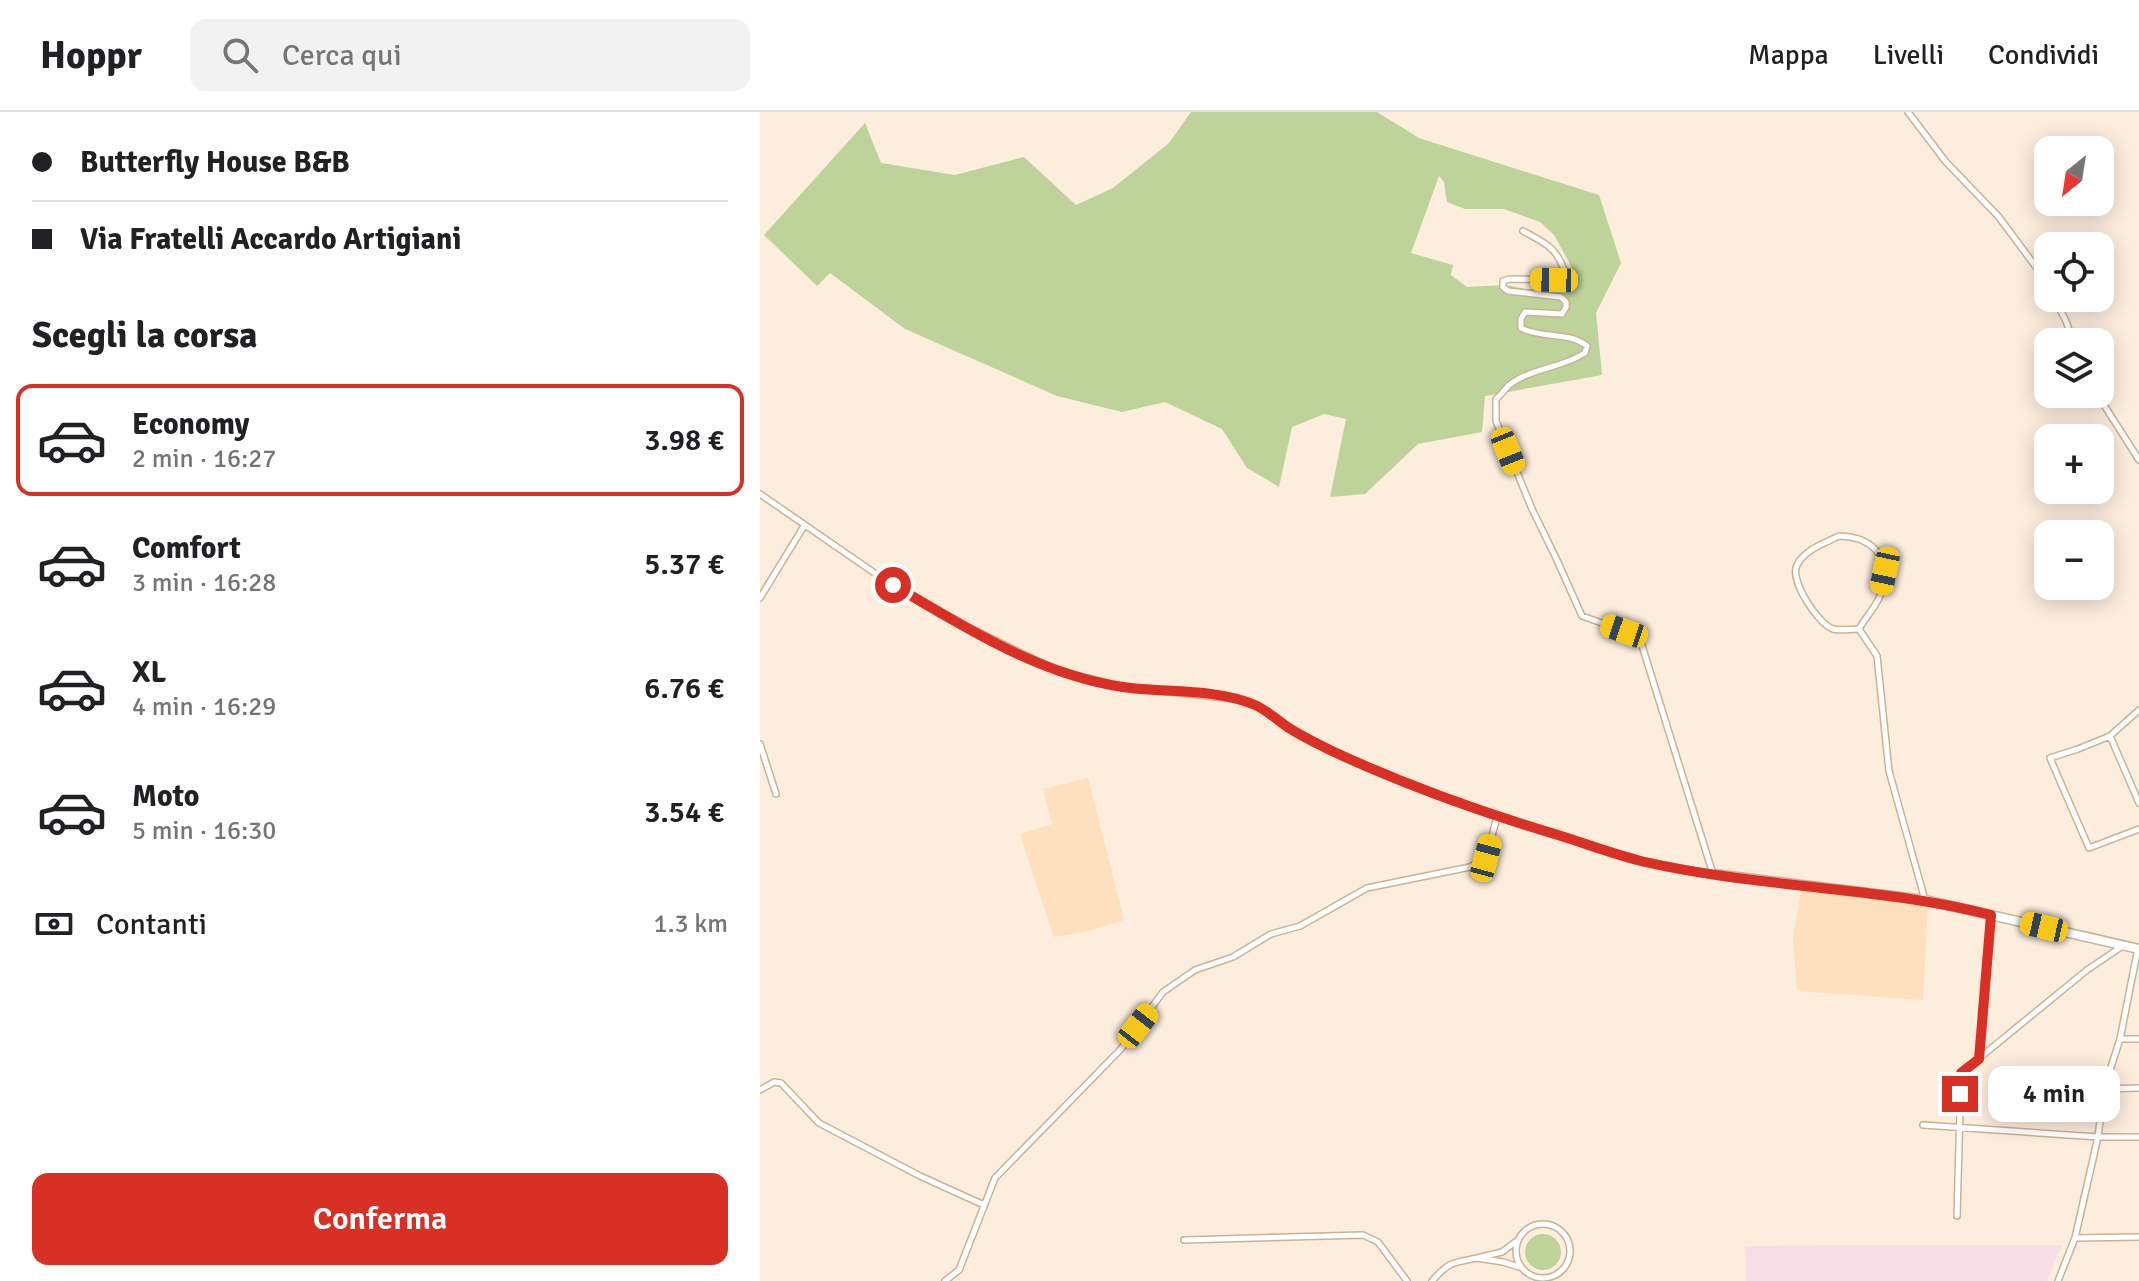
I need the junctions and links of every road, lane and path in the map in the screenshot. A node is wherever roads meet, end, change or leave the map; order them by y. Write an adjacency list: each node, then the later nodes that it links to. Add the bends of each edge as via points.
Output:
1 (1908, 112): 3 (street)
2 (1523, 231): 17 (street, via 1549,244 1565,273 1554,280 1510,279 1503,287 1561,297 1566,307 1562,314 1525,312 1521,328 1587,346 1574,360 1509,385 1496,399 1496,421 1582,616 1639,636)
3 (2034, 264)
4 (2106, 408): 5 (street)
5 (2139, 460)
6 (760, 494): 7 (street)
7 (804, 526): 8 (street); 15 (street, via 937,611 1056,670 1123,687 1198,693 1256,705 1334,752)
8 (760, 598)
9 (1859, 629): 9 (street, via 1880,595 1885,571 1872,546 1839,536 1804,556 1795,573 1824,623 1832,629); 18 (street, via 1877,656 1889,771)
10 (2139, 710): 11 (street)
11 (2110, 736): 14 (street); 16 (street, via 2050,758 2089,848)
12 (760, 744): 13 (street)
13 (776, 794)
14 (2139, 803)
15 (1497, 817): 17 (street, via 1643,861); 33 (street, via 1486,858 1470,867 1367,888 1300,926 1195,970 1163,992 1121,1049 995,1178)
16 (2139, 829)
17 (1713, 874): 18 (street)
18 (1925, 900): 19 (street)
19 (1991, 915): 21 (street); 25 (street)
20 (2139, 939): 21 (street)
21 (2124, 945): 22 (street); 25 (street)
22 (2139, 948): 23 (street)
23 (2120, 1039): 24 (street); 27 (street)
24 (2139, 1039)
25 (1979, 1059): 30 (street, via 1961,1073)
26 (2139, 1088): 27 (street)
27 (2104, 1089): 31 (street)
28 (760, 1090): 33 (street, via 781,1083 819,1123)
29 (1923, 1125): 30 (street)
30 (1959, 1127): 31 (street); 34 (street)
31 (2098, 1137): 32 (street); 36 (street)
32 (2139, 1137)
33 (984, 1205): 43 (street, via 959,1270)
34 (1957, 1216)
35 (2139, 1237): 36 (street)
36 (2075, 1238): 47 (street)
37 (1519, 1239): 39 (street, via 1502,1252); 40 (street, via 1517,1259); 41 (street, via 1540,1224 1559,1230 1569,1245)
38 (1184, 1240): 44 (street, via 1363,1235 1378,1242)
39 (1477, 1258): 40 (street); 45 (street, via 1452,1262)
40 (1525, 1270): 42 (street)
41 (1562, 1270): 42 (street); 46 (street)
42 (1548, 1279)
43 (945, 1281)
44 (1407, 1281)
45 (1432, 1281)
46 (1559, 1281)
47 (2058, 1281)

